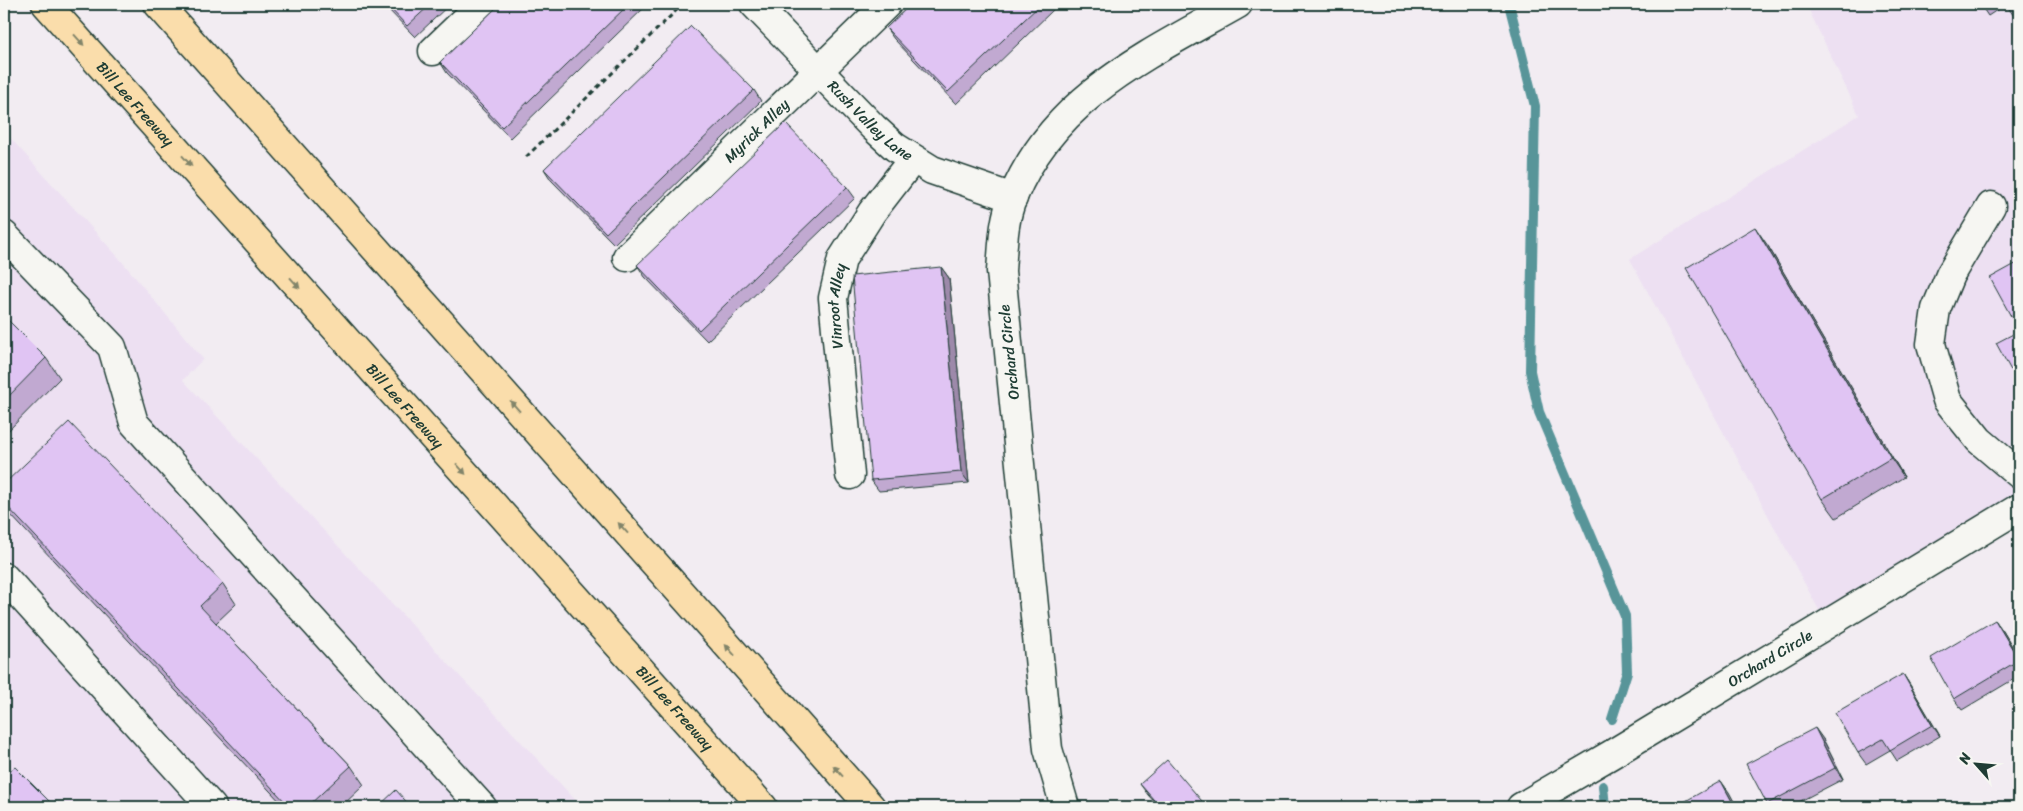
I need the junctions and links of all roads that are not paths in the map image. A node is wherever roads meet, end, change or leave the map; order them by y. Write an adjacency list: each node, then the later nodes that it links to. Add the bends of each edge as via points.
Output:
1 (46, 4): 20 (highway, Bill Lee Freeway, one-way to 20)
2 (158, 4): 21 (highway, one-way to 2)
3 (482, 4): 7 (street)
4 (754, 4): 8 (street, Rush Valley Lane)
5 (887, 4): 8 (street, Myrick Alley)
6 (1238, 4): 10 (street, Orchard Circle, via 1128,66 1090,93 1055,128 1032,160)
7 (433, 51)
8 (817, 70): 9 (street, Rush Valley Lane, via 873,127); 13 (street, Myrick Alley)
9 (913, 159): 10 (street, Rush Valley Lane, via 952,178); 15 (street, Vinroot Alley, via 842,258 833,298)
10 (1013, 198): 22 (street, Orchard Circle, via 1004,230 1001,271 1048,749)
11 (1991, 206): 14 (street, via 1950,275 1936,309 1931,344 1947,400 1979,440)
12 (4, 235): 19 (street, via 112,347 134,423)
13 (627, 257)
14 (2019, 474)
15 (850, 475)
16 (2019, 508): 23 (street, Orchard Circle)
17 (4, 577): 18 (street)
18 (212, 807)
19 (482, 807)
20 (763, 807)
21 (871, 807)
22 (1065, 807)
23 (1521, 807)

